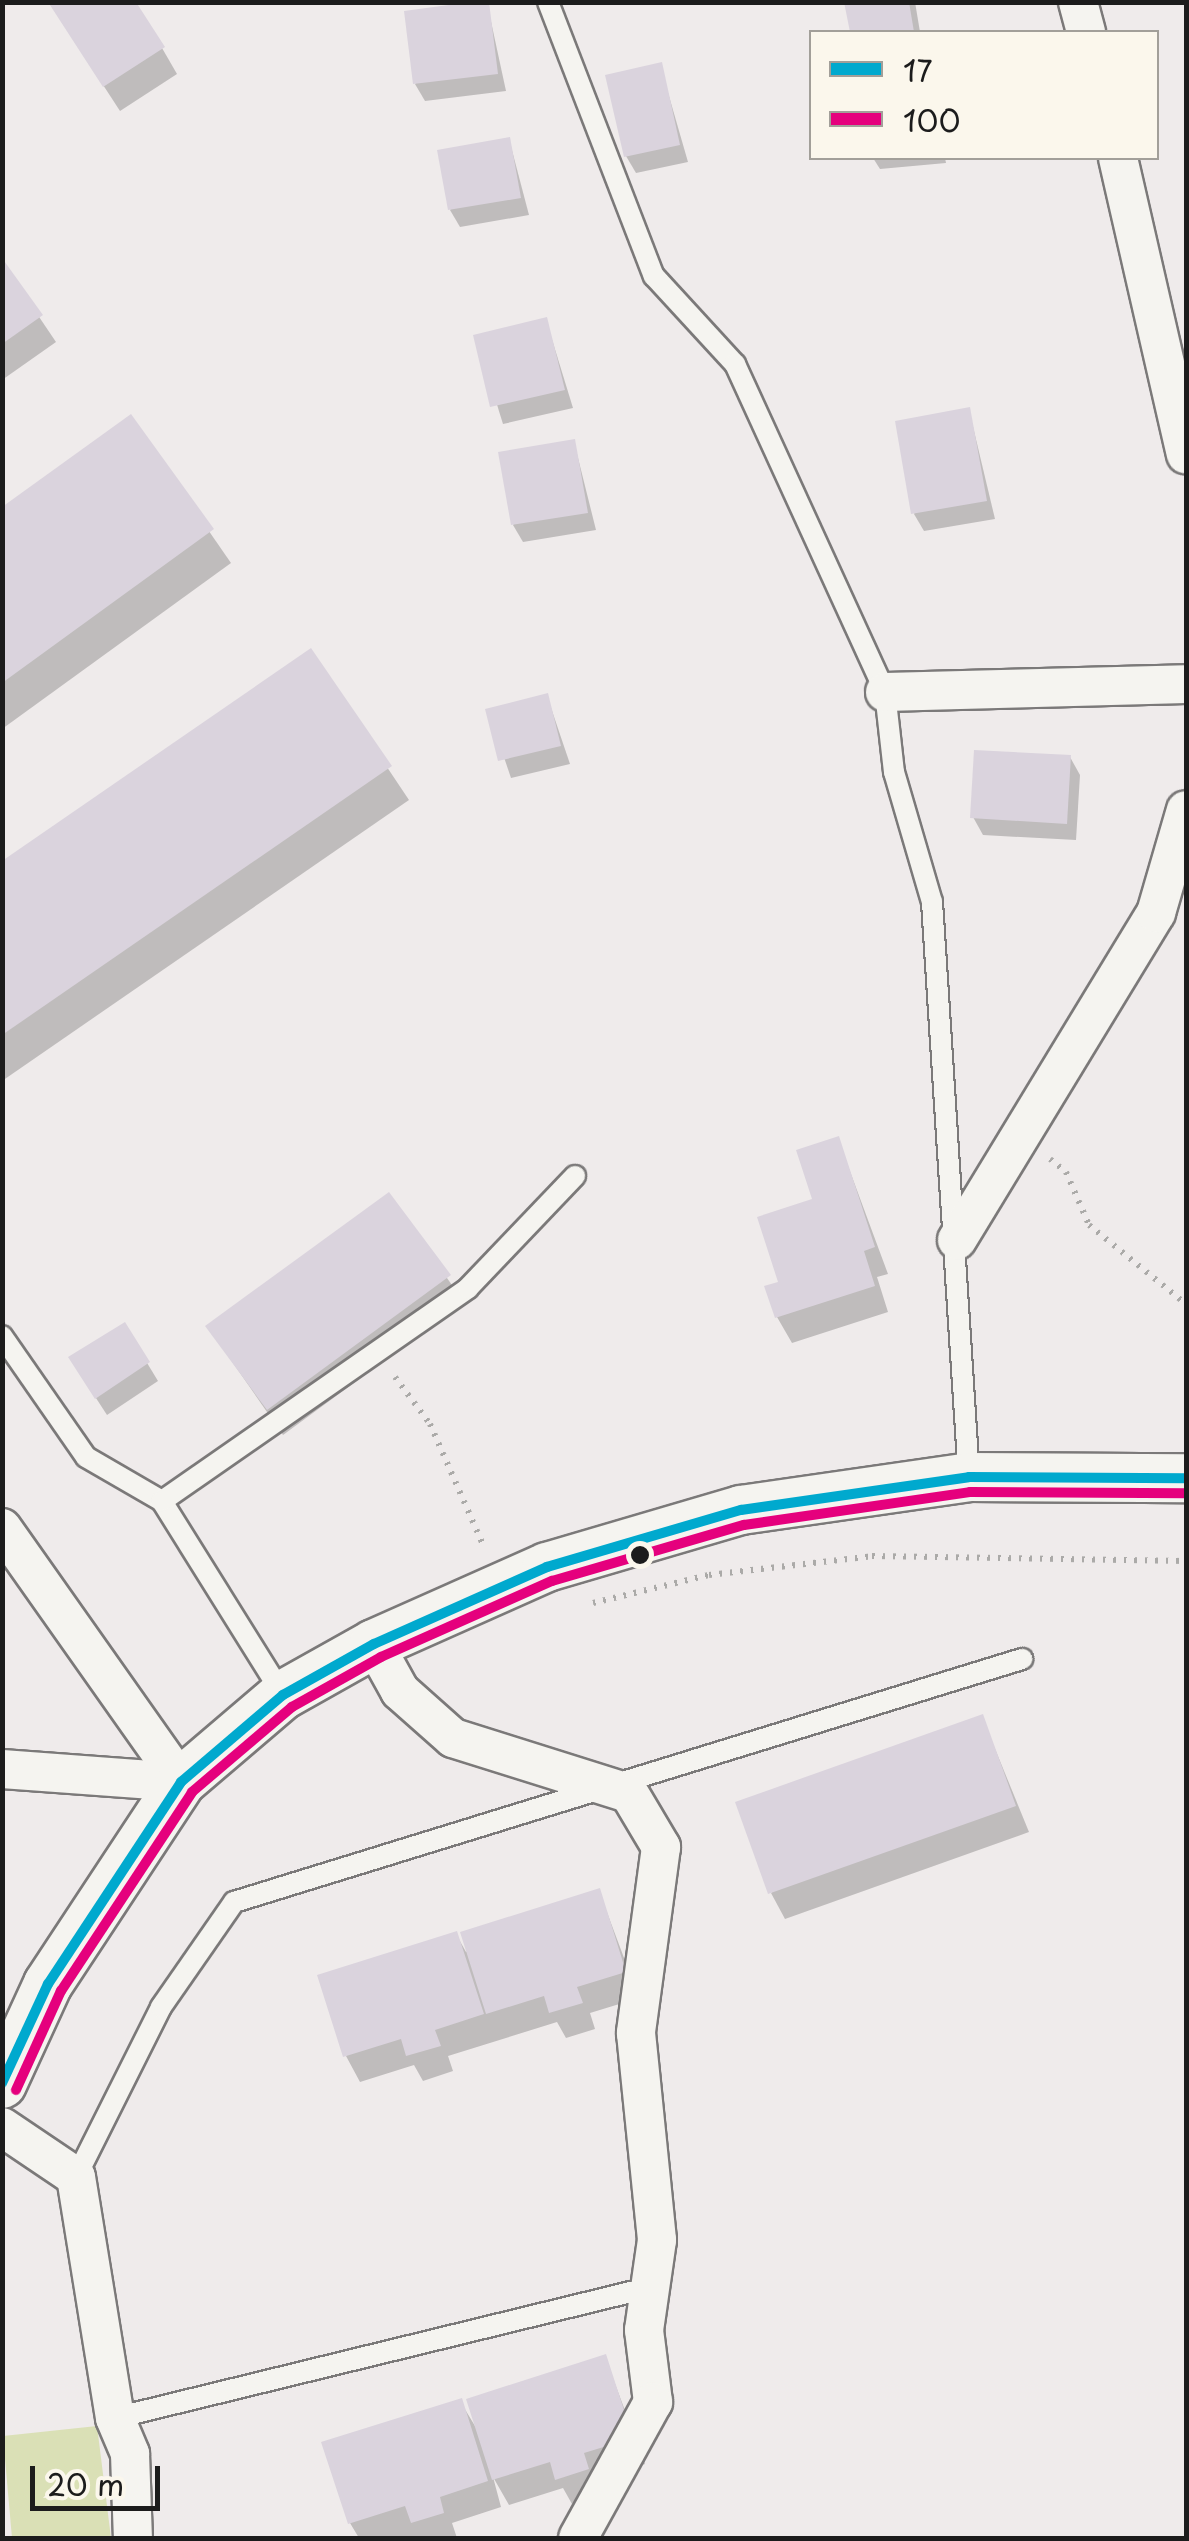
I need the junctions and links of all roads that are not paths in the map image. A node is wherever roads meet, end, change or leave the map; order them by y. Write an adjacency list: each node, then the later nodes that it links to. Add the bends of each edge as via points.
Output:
1 (548, 2): 7 (lane, via 654,276 735,364)
2 (1078, 2): 3 (street)
3 (1085, 30)
4 (1118, 160): 5 (street)
5 (1186, 454)
6 (1186, 684): 7 (street)
7 (885, 692): 10 (lane, via 894,772 932,902)
8 (1186, 810): 10 (street, via 1156,913)
9 (575, 1176): 14 (lane, via 468,1288)
10 (957, 1240): 12 (lane)
11 (2, 1336): 14 (lane, via 86,1457)
12 (969, 1477): 13 (street); 16 (street, via 741,1510 547,1568)
13 (1186, 1478)
14 (162, 1500): 18 (lane)
15 (2, 1528): 20 (street)
16 (374, 1644): 18 (street); 21 (street, via 400,1691 454,1738)
17 (1022, 1659): 21 (lane)
18 (282, 1694): 20 (street)
19 (2, 1769): 20 (street)
20 (181, 1782): 22 (street, via 48,1984)
21 (614, 1785): 24 (lane, via 234,1902 162,2007); 25 (street, via 650,1818 661,1846 636,2034 657,2240)
22 (2, 2084)
23 (2, 2127): 24 (street)
24 (76, 2177): 26 (street)
25 (651, 2288): 26 (lane); 28 (street, via 644,2330 653,2402)
26 (116, 2418): 27 (street, via 130,2454)
27 (133, 2538)
28 (578, 2538)

